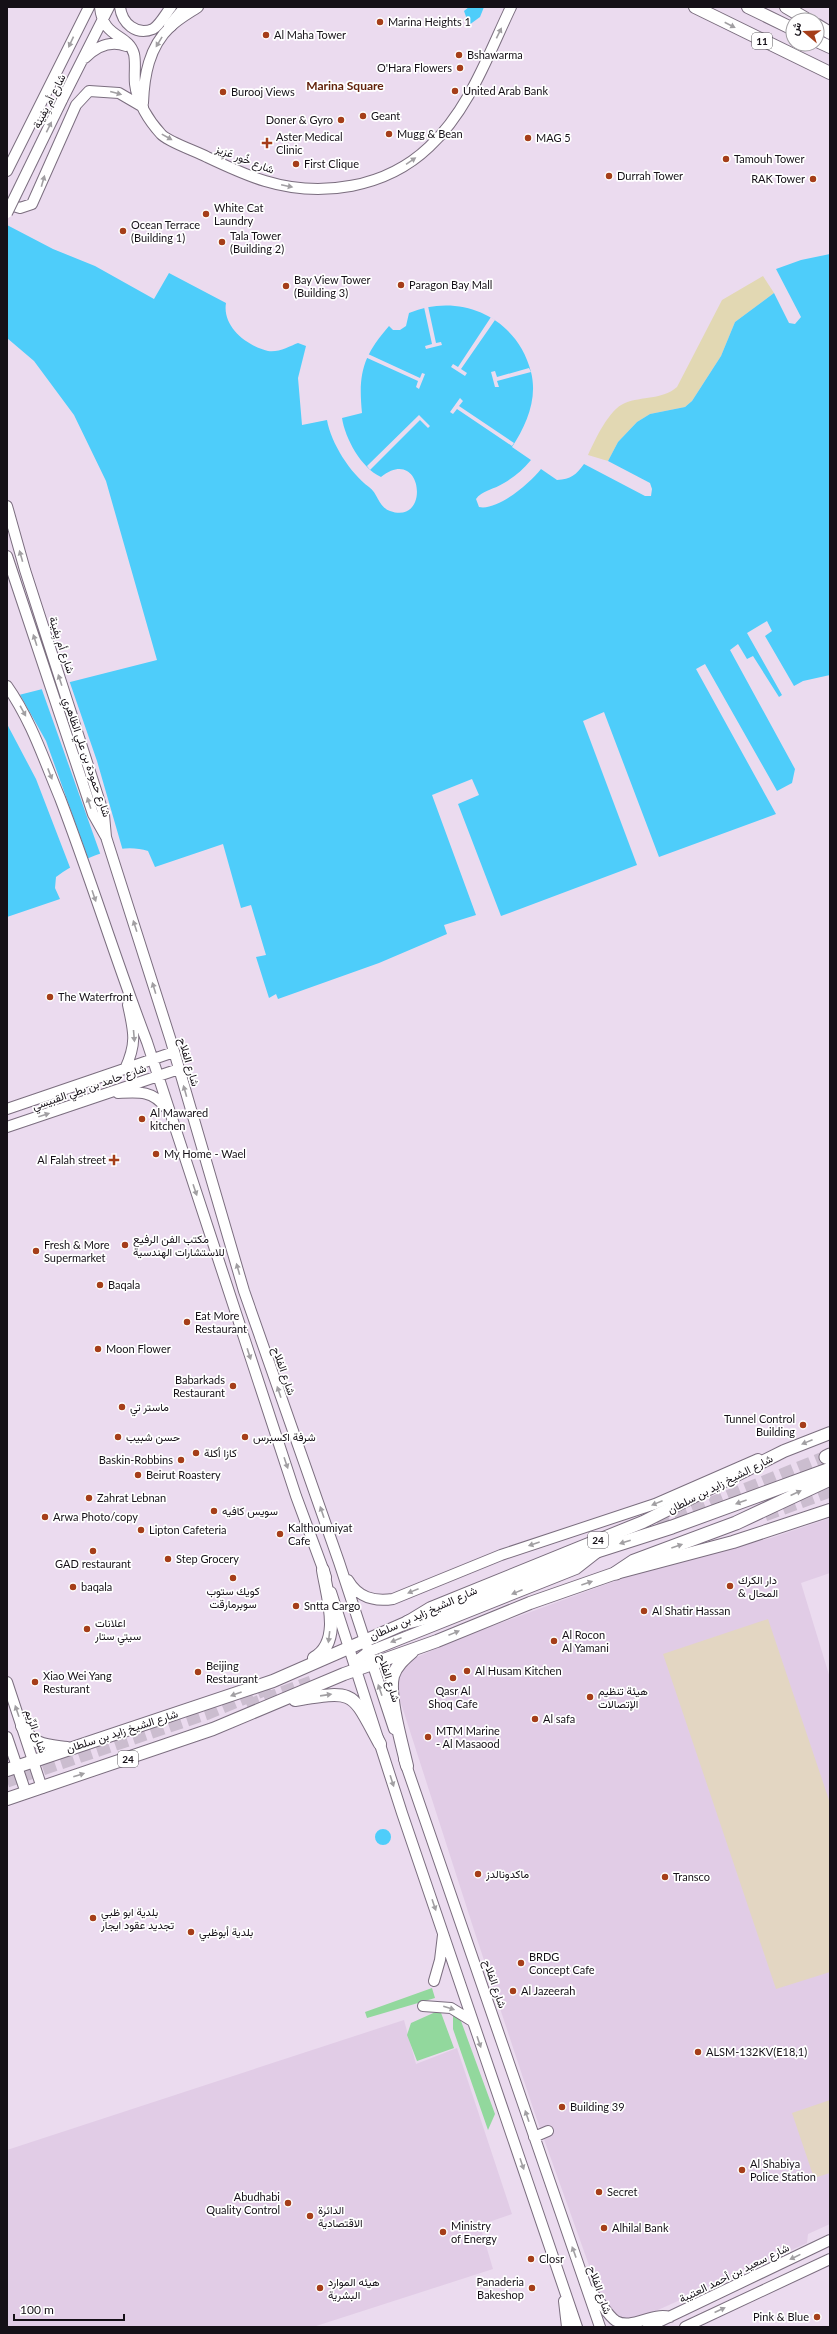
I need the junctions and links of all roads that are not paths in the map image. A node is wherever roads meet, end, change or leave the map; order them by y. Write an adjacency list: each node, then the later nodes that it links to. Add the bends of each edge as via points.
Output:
1 (89, 7): 18 (main road, شارع أم يِفينة, one-way to 18)
2 (100, 7): 11 (main road)
3 (109, 7): 11 (main road, شارع أم يِفينة)
4 (120, 7): 5 (main road, via 121,17 126,24 143,31 154,28)
5 (171, 7)
6 (186, 7): 13 (main road)
7 (198, 7): 13 (main road)
8 (511, 7): 17 (main road, شارع خُور عَزِيز, one-way to 8, via 162,136 255,178 294,187 345,188 363,184 397,170 437,139 464,105)
9 (695, 7): 16 (main road, 11, one-way to 16)
10 (748, 7): 12 (main road, 11)
11 (102, 21): 14 (main road, via 111,32); 15 (main road, شارع أم يِفينة)
12 (785, 25)
13 (170, 26): 17 (main road, one-way to 17, via 148,63)
14 (132, 48): 15 (main road, via 118,43 104,44); 17 (main road, شارع خُور عَزِيز, via 136,90)
15 (82, 60): 20 (main road, شارع أم يِفينة, one-way to 15, bridge)
16 (830, 73)
17 (143, 107): 19 (main road, one-way to 17, via 20,208 32,204 76,105 89,91 119,93)
18 (7, 171)
19 (7, 204)
20 (7, 213)
21 (7, 506): 24 (main road, شارع أم يِفينة, one-way to 21, via 104,815 27,577)
22 (7, 556): 24 (main road, شارع حمودة بن علي الظاهري, one-way to 22, via 92,814)
23 (7, 686): 26 (main road, one-way to 26, via 36,737)
24 (106, 837): 25 (main road, شارع حمودة بن علي الظاهري, one-way to 24)
25 (146, 963): 27 (main road, شارع الفلاح, one-way to 25)
26 (120, 970): 28 (main road); 29 (main road, one-way to 29, via 134,1034 134,1049)
27 (174, 1052): 28 (main road, شارع حامد بن بطي القبيسي); 30 (main road, شارع الفلاح)
28 (152, 1059): 29 (main road, شارع حامد بن بطي القبيسي); 31 (main road)
29 (125, 1069): 33 (main road, شارع حامد بن بطي القبيسي)
30 (179, 1069): 31 (main road, شارع حامد بن بطي القبيسي); 44 (main road, شارع الفلاح, one-way to 30, via 244,1291)
31 (158, 1076): 32 (main road, شارع حامد بن بطي القبيسي); 34 (main road)
32 (108, 1094): 34 (main road, via 138,1093 153,1096 158,1098); 35 (main road, شارع حامد بن بطي القبيسي, one-way to 32)
33 (7, 1109)
34 (170, 1113): 36 (main road)
35 (7, 1127)
36 (189, 1173): 37 (main road); 45 (main road, one-way to 45)
37 (179, 1176)
38 (830, 1432): 39 (main road, شارع الشيخ زايد بن سلطان / 24, one-way to 39)
39 (784, 1451): 44 (main road, one-way to 44, via 738,1466 655,1504 501,1555 392,1599 379,1600 362,1595 350,1583); 47 (main road, شارع الشيخ زايد بن سلطان / 24, via 663,1513 430,1608)
40 (828, 1461): 43 (highway, one-way to 43, via 692,1520)
41 (830, 1479): 46 (highway, one-way to 41, via 634,1561 736,1523)
42 (830, 1510): 46 (main road, 24, via 733,1542)
43 (601, 1550): 47 (highway, via 432,1616); 48 (main road, one-way to 48, via 576,1569)
44 (339, 1562): 48 (main road, شارع الفلاح)
45 (323, 1570): 50 (main road); 53 (main road, one-way to 53, via 330,1616 328,1645 319,1655)
46 (616, 1573): 49 (main road, 24, one-way to 46, via 530,1603)
47 (408, 1622): 48 (main road, شارع الشيخ زايد بن سلطان / 24)
48 (366, 1646): 50 (main road, شارع الشيخ زايد بن سلطان / 24); 51 (main road, شارع الفلاح); 52 (main road)
49 (418, 1647): 51 (main road, 24); 62 (main road, via 402,1660 392,1682)
50 (348, 1648): 52 (main road); 53 (main road, شارع الشيخ زايد بن سلطان / 24)
51 (372, 1664): 52 (main road, 24); 62 (main road, شارع الفلاح, one-way to 51)
52 (355, 1670): 55 (main road, 24); 59 (main road)
53 (273, 1681): 60 (main road, شارع الشيخ زايد بن سلطان / 24, one-way to 60)
54 (7, 1682): 56 (main road, شارع الرِّيم, one-way to 54)
55 (274, 1704): 59 (main road, one-way to 59, via 333,1694 347,1696 356,1702); 64 (main road, 24, one-way to 55, via 162,1748)
56 (22, 1726): 57 (main road, شارع الرِّيم); 60 (main road, via 36,1743)
57 (26, 1740): 58 (main road, via 19,1747); 61 (main road, شارع الرِّيم)
58 (8, 1741): 63 (main road)
59 (380, 1744): 67 (main road, one-way to 67)
60 (68, 1749): 61 (main road, شارع الشيخ زايد بن سلطان / 24)
61 (34, 1761): 63 (main road, شارع الشيخ زايد بن سلطان / 24); 64 (main road, شارع الرِّيم)
62 (406, 1766): 72 (main road, شارع الفلاح, one-way to 62)
63 (12, 1768): 65 (main road)
64 (42, 1788): 65 (main road, 24)
65 (26, 1793): 66 (main road, 24)
66 (7, 1800)
67 (443, 1929): 68 (main road, via 440,1960); 70 (main road)
68 (434, 1981)
69 (423, 2006): 70 (main road, one-way to 70, via 451,2008)
70 (472, 2021): 76 (main road, one-way to 76)
71 (548, 2131): 72 (main road)
72 (534, 2137): 75 (main road, شارع الفلاح, one-way to 72)
73 (830, 2240): 77 (main road, شارع سعيد بن أحمد العتيبة, one-way to 77)
74 (830, 2258): 82 (main road, one-way to 74)
75 (587, 2289): 77 (main road, via 597,2296 611,2316 620,2322 633,2323 658,2315); 80 (main road, شارع الفلاح)
76 (566, 2294): 78 (main road, via 564,2307); 79 (main road)
77 (670, 2317): 81 (main road, شارع سعيد بن أحمد العتيبة)
78 (567, 2327)
79 (577, 2327)
80 (600, 2327)
81 (648, 2327)
82 (685, 2327)

